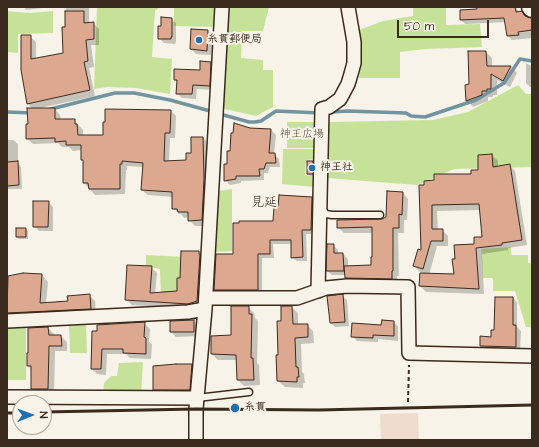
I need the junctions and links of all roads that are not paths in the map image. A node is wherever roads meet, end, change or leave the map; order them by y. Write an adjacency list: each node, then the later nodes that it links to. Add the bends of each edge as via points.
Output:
1 (222, 7): 6 (street)
2 (348, 7): 3 (street, via 354,42 354,63 352,74 340,99 322,114)
3 (320, 205): 4 (lane, via 326,214 332,215); 5 (street)
4 (380, 215)
5 (318, 291): 6 (street, via 297,298); 8 (street, via 347,286 408,287 409,354)
6 (206, 304): 7 (street, via 188,312); 11 (street)
7 (7, 321)
8 (532, 356)
9 (249, 392): 11 (lane)
10 (7, 397): 11 (street)
11 (197, 398): 12 (street)
12 (196, 440)

